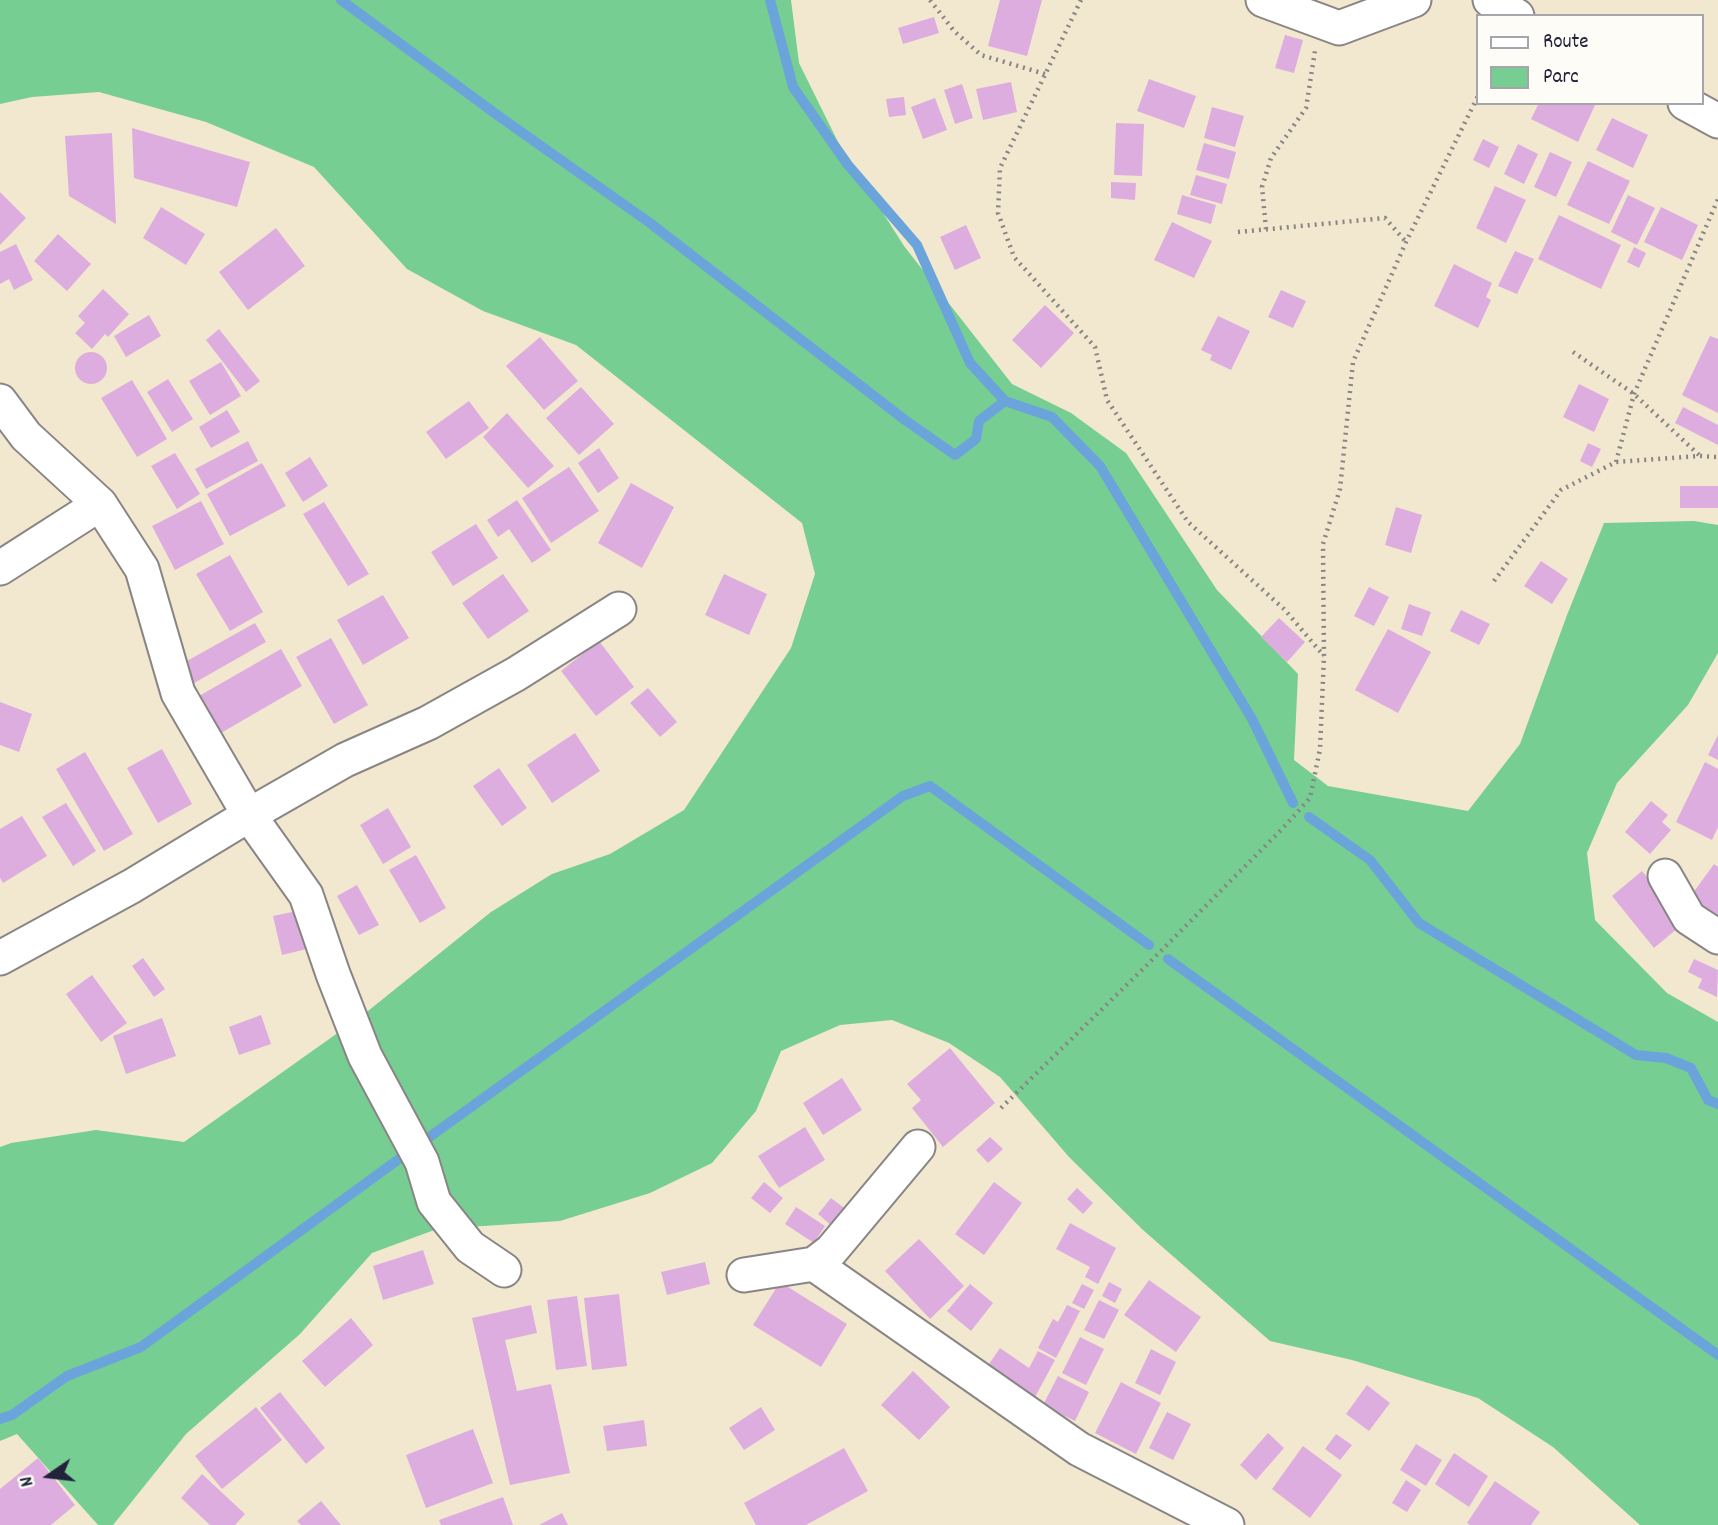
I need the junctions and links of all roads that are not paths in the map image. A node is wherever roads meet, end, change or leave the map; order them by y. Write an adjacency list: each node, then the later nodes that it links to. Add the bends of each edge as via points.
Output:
1 (1263, 0): 2 (street, via 1339,27)
2 (1414, 0)
3 (1490, 0): 4 (street)
4 (1514, 14)
5 (1689, 105): 6 (street)
6 (1718, 121)
7 (0, 401): 8 (street, via 26,436)
8 (100, 504): 9 (street); 11 (street, via 142,569 178,693)
9 (0, 568)
10 (620, 609): 11 (street, via 428,723 345,760)
11 (249, 815): 14 (street); 17 (street, via 306,895 365,1056 415,1149 434,1202 470,1247)
12 (1665, 876): 13 (street, via 1689,918)
13 (1718, 937)
14 (0, 958)
15 (918, 1147): 16 (street, via 831,1251)
16 (814, 1264): 18 (street); 19 (street)
17 (504, 1270)
18 (744, 1275)
19 (1181, 1516): 20 (street)
20 (1227, 1525)

